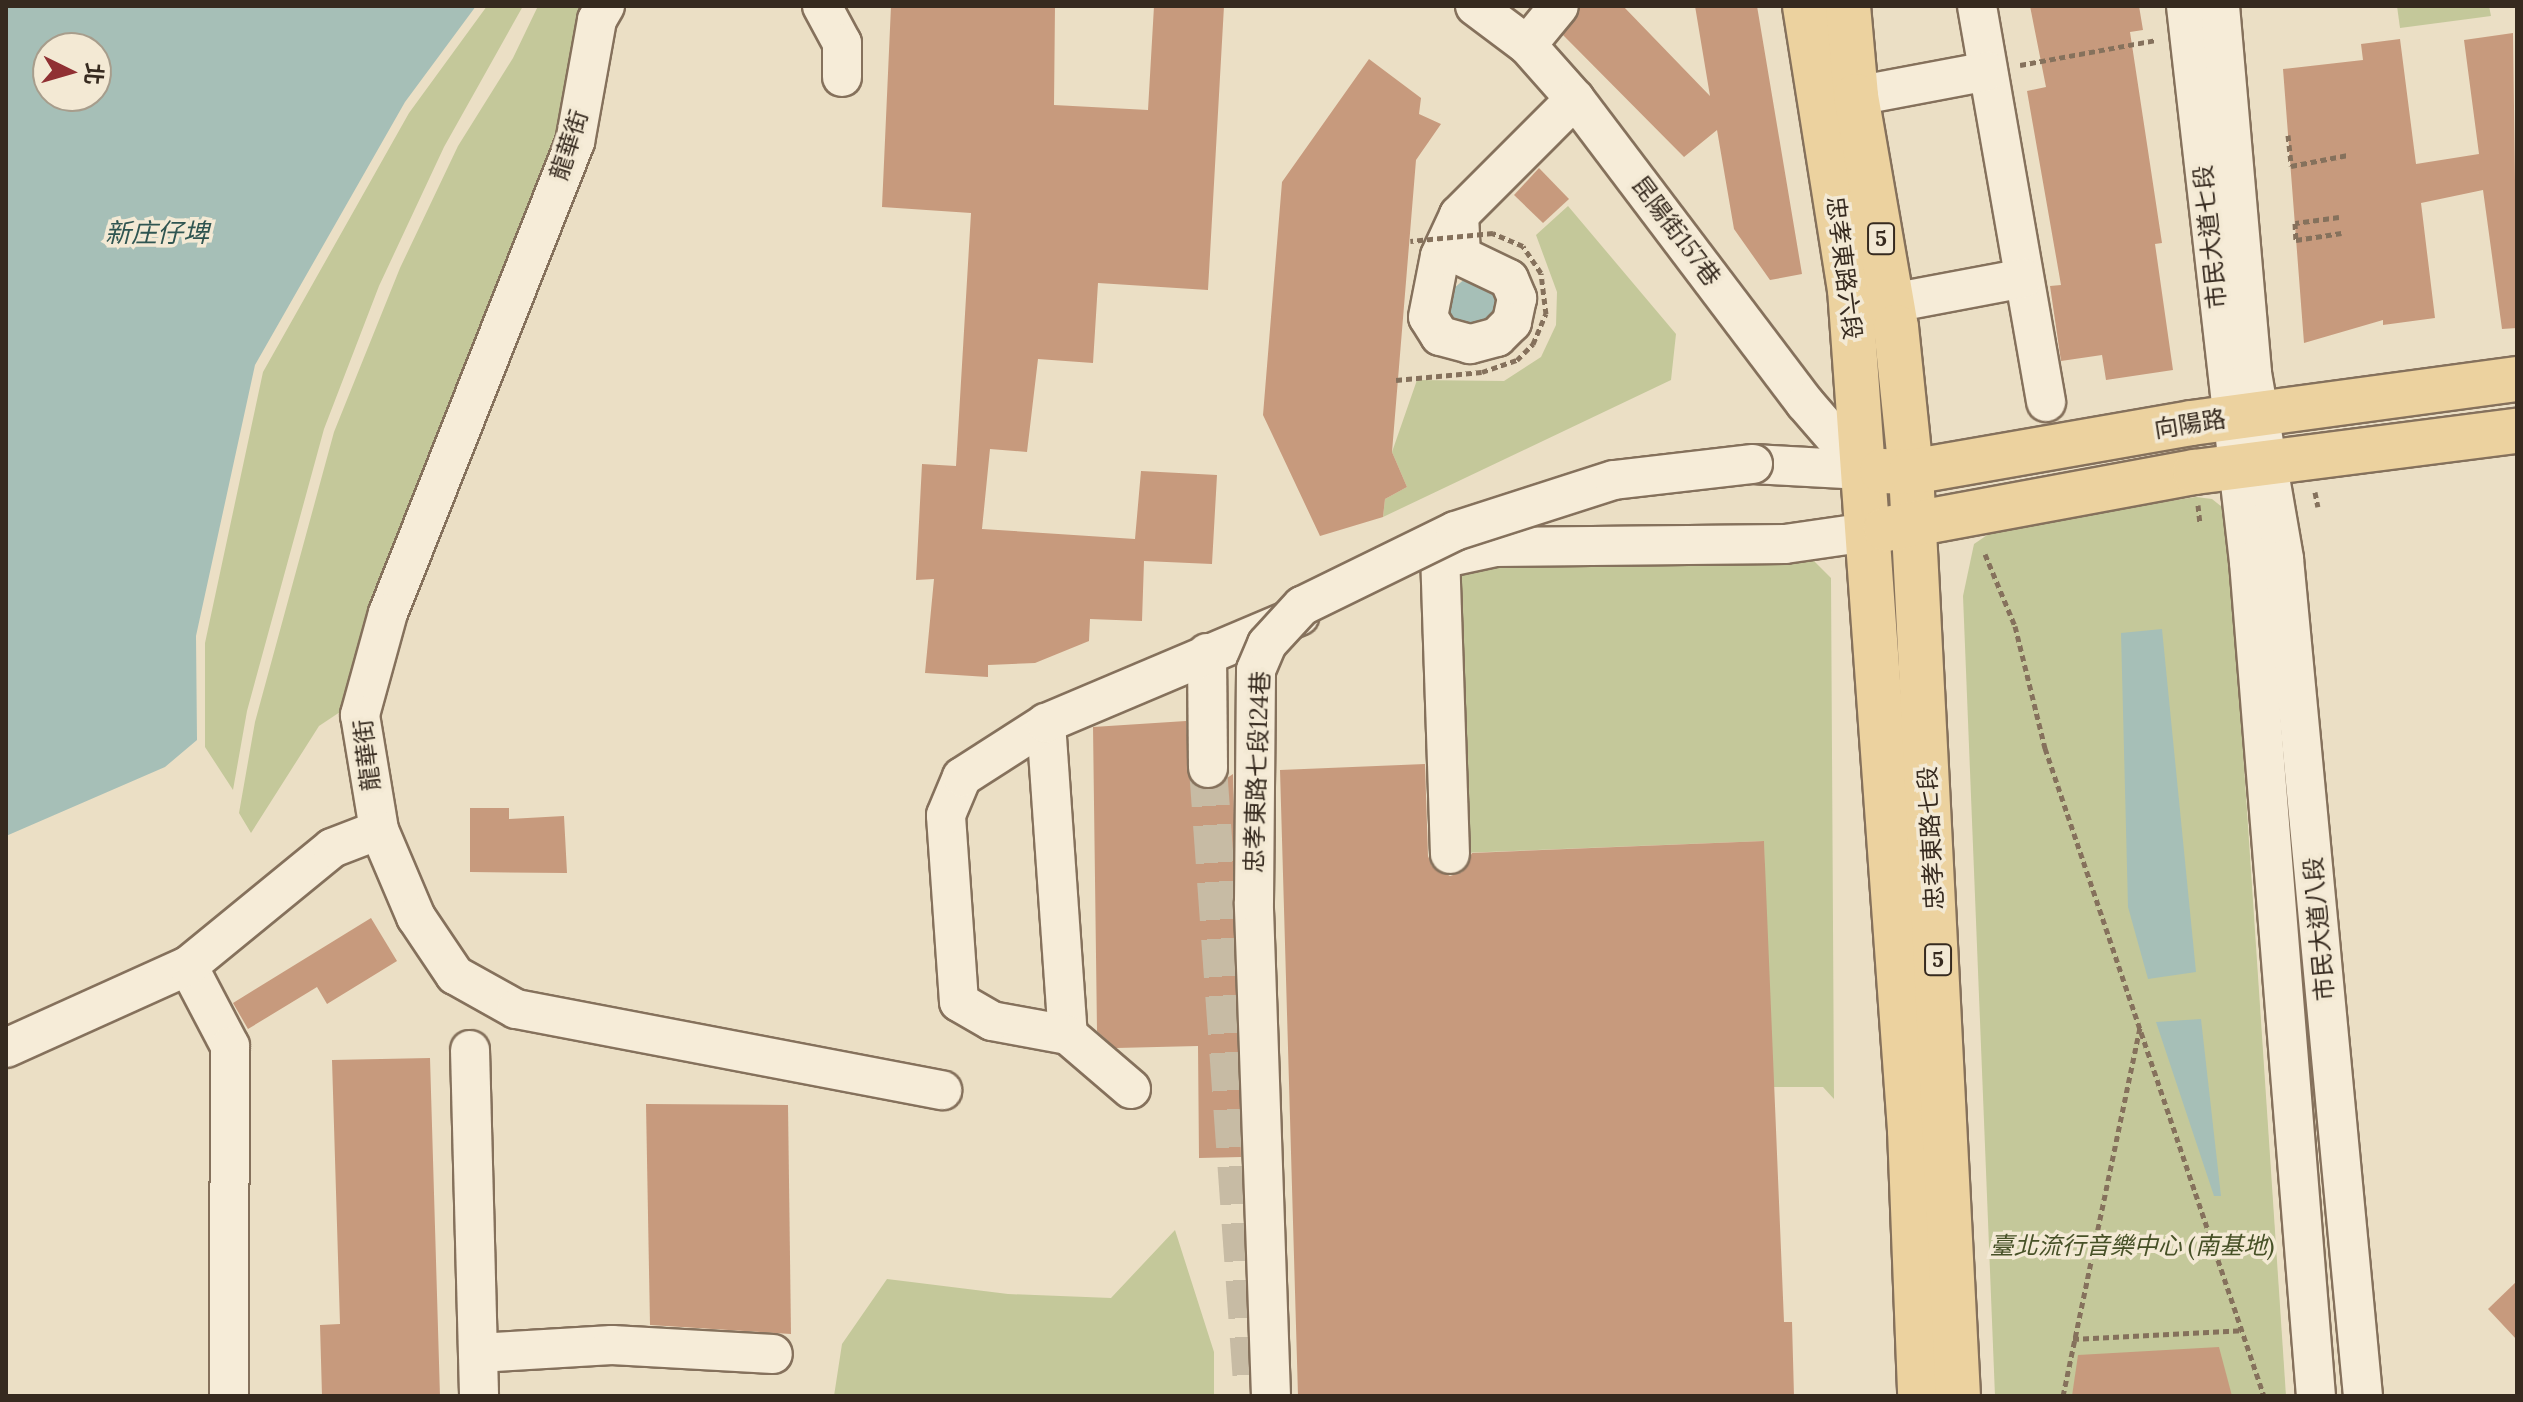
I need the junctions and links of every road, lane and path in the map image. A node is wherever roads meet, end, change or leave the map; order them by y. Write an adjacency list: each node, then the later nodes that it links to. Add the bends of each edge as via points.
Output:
1 (605, 6): 38 (street, 龍華街, via 597,20 575,142 388,613 360,715)
2 (822, 6): 12 (street, via 842,43)
3 (1475, 6): 10 (street, 昆陽街157巷)
4 (1559, 6): 10 (street)
5 (1805, 6): 29 (main road, 忠孝東路六段 / 5, via 1850,289)
6 (1848, 6): 13 (main road, 忠孝東路六段 / 5)
7 (1977, 6): 11 (street)
8 (2220, 6): 26 (street, 市民大道七段)
9 (2187, 20): 11 (path); 26 (street, 市民大道七段)
10 (1527, 45): 14 (street, 昆陽街157巷)
11 (1988, 71): 13 (street); 21 (street)
12 (842, 77)
13 (1856, 96): 22 (main road, 忠孝東路六段 / 5)
14 (1575, 99): 17 (street); 29 (street, 昆陽街157巷, via 1805,403)
15 (2288, 135): 16 (path, via 2291,166)
16 (2348, 155)
17 (1459, 215)
18 (2339, 217): 19 (path, via 2295,223 2296,240)
19 (2341, 233)
20 (1410, 241): 24 (path, bridge, via 1493,233 1523,246 1541,273 1546,314 1533,344 1517,360 1482,372)
21 (2024, 278): 22 (street); 25 (street)
22 (1892, 303): 30 (main road, 忠孝東路六段 / 5)
23 (2517, 379): 26 (main road, 向陽路)
24 (1396, 380)
25 (2046, 402)
26 (2244, 416): 28 (street, 市民大道七段); 30 (main road, 向陽路)
27 (2517, 431): 28 (main road, 向陽路)
28 (2251, 465): 31 (main road, 向陽路); 58 (street, 市民大道八段, via 2249,562); 59 (street, 市民大道八段, via 2284,559)
29 (1863, 470): 30 (main road, 向陽路); 32 (main road, 忠孝東路六段 / 5); 53 (street, 忠孝東路七段124巷, bridge, via 1753,464 1614,480 1455,531 1302,606 1267,644 1256,670 1254,902)
30 (1911, 472): 31 (main road, 忠孝東路七段 / 5)
31 (1913, 525): 32 (main road, 向陽路); 55 (main road, 忠孝東路七段 / 5)
32 (1868, 532): 34 (street, via 1785,544 1495,547); 54 (main road, 忠孝東路七段 / 5, via 1910,1130)
33 (1985, 554): 41 (path, via 2015,626 2045,748)
34 (1440, 559): 35 (street); 39 (street)
35 (1207, 653): 36 (street); 37 (street)
36 (1046, 723): 42 (street); 42 (street, via 962,777 946,815 948,846 959,1002 992,1021)
37 (1208, 768)
38 (379, 830): 40 (street, via 332,848); 46 (street, 龍華街, via 416,917 455,975 516,1009)
39 (1450, 854)
40 (188, 966): 43 (street); 51 (street, via 230,1046)
41 (2140, 1026): 47 (path); 48 (path)
42 (1068, 1035): 45 (street)
43 (6, 1048)
44 (470, 1050): 49 (street)
45 (1131, 1089)
46 (942, 1090)
47 (2242, 1330): 48 (path); 57 (path)
48 (2073, 1339): 56 (path)
49 (478, 1353): 50 (street, via 612,1345); 52 (street)
50 (773, 1354)
51 (229, 1396)
52 (479, 1396)
53 (1271, 1396)
54 (1920, 1396)
55 (1958, 1396)
56 (2063, 1396)
57 (2264, 1396)
58 (2316, 1396)
59 (2363, 1396)

